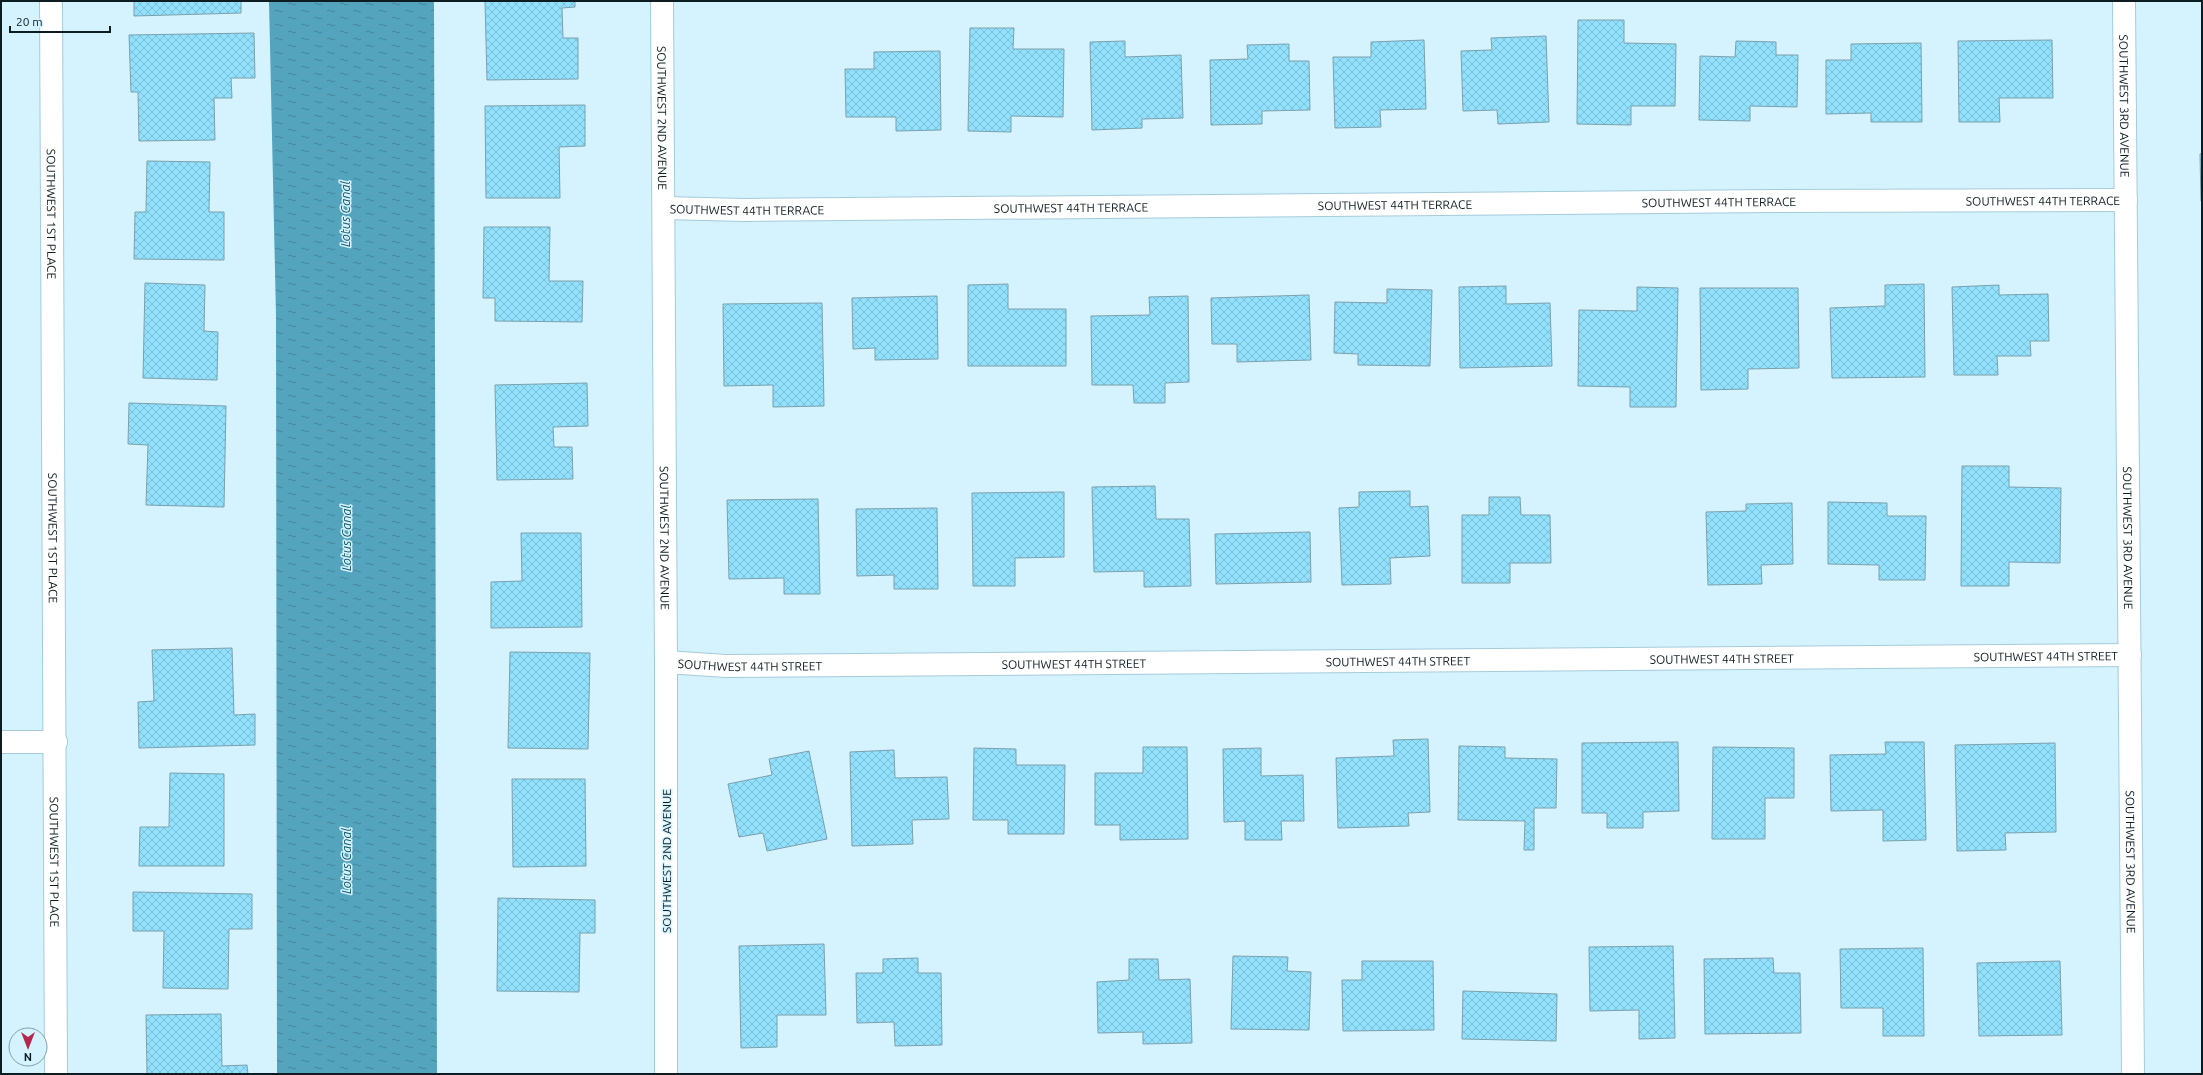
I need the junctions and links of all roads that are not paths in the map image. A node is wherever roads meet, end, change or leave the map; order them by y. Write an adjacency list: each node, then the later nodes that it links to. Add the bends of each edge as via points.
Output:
1 (51, 1): 9 (street, SOUTHWEST 1ST PLACE)
2 (662, 1): 5 (street, SOUTHWEST 2ND AVENUE)
3 (2124, 1): 4 (street, SOUTHWEST 3RD AVENUE)
4 (2126, 200): 5 (street, SOUTHWEST 44TH TERRACE, via 753,210); 6 (street, SOUTHWEST 3RD AVENUE)
5 (664, 208): 7 (street, SOUTHWEST 2ND AVENUE)
6 (2130, 655): 7 (street, SOUTHWEST 44TH STREET, via 726,666); 12 (street, SOUTHWEST 3RD AVENUE)
7 (666, 662): 11 (street, SOUTHWEST 2ND AVENUE)
8 (1, 742): 9 (street)
9 (56, 742): 10 (street, SOUTHWEST 1ST PLACE)
10 (56, 1074)
11 (666, 1074)
12 (2133, 1074)

